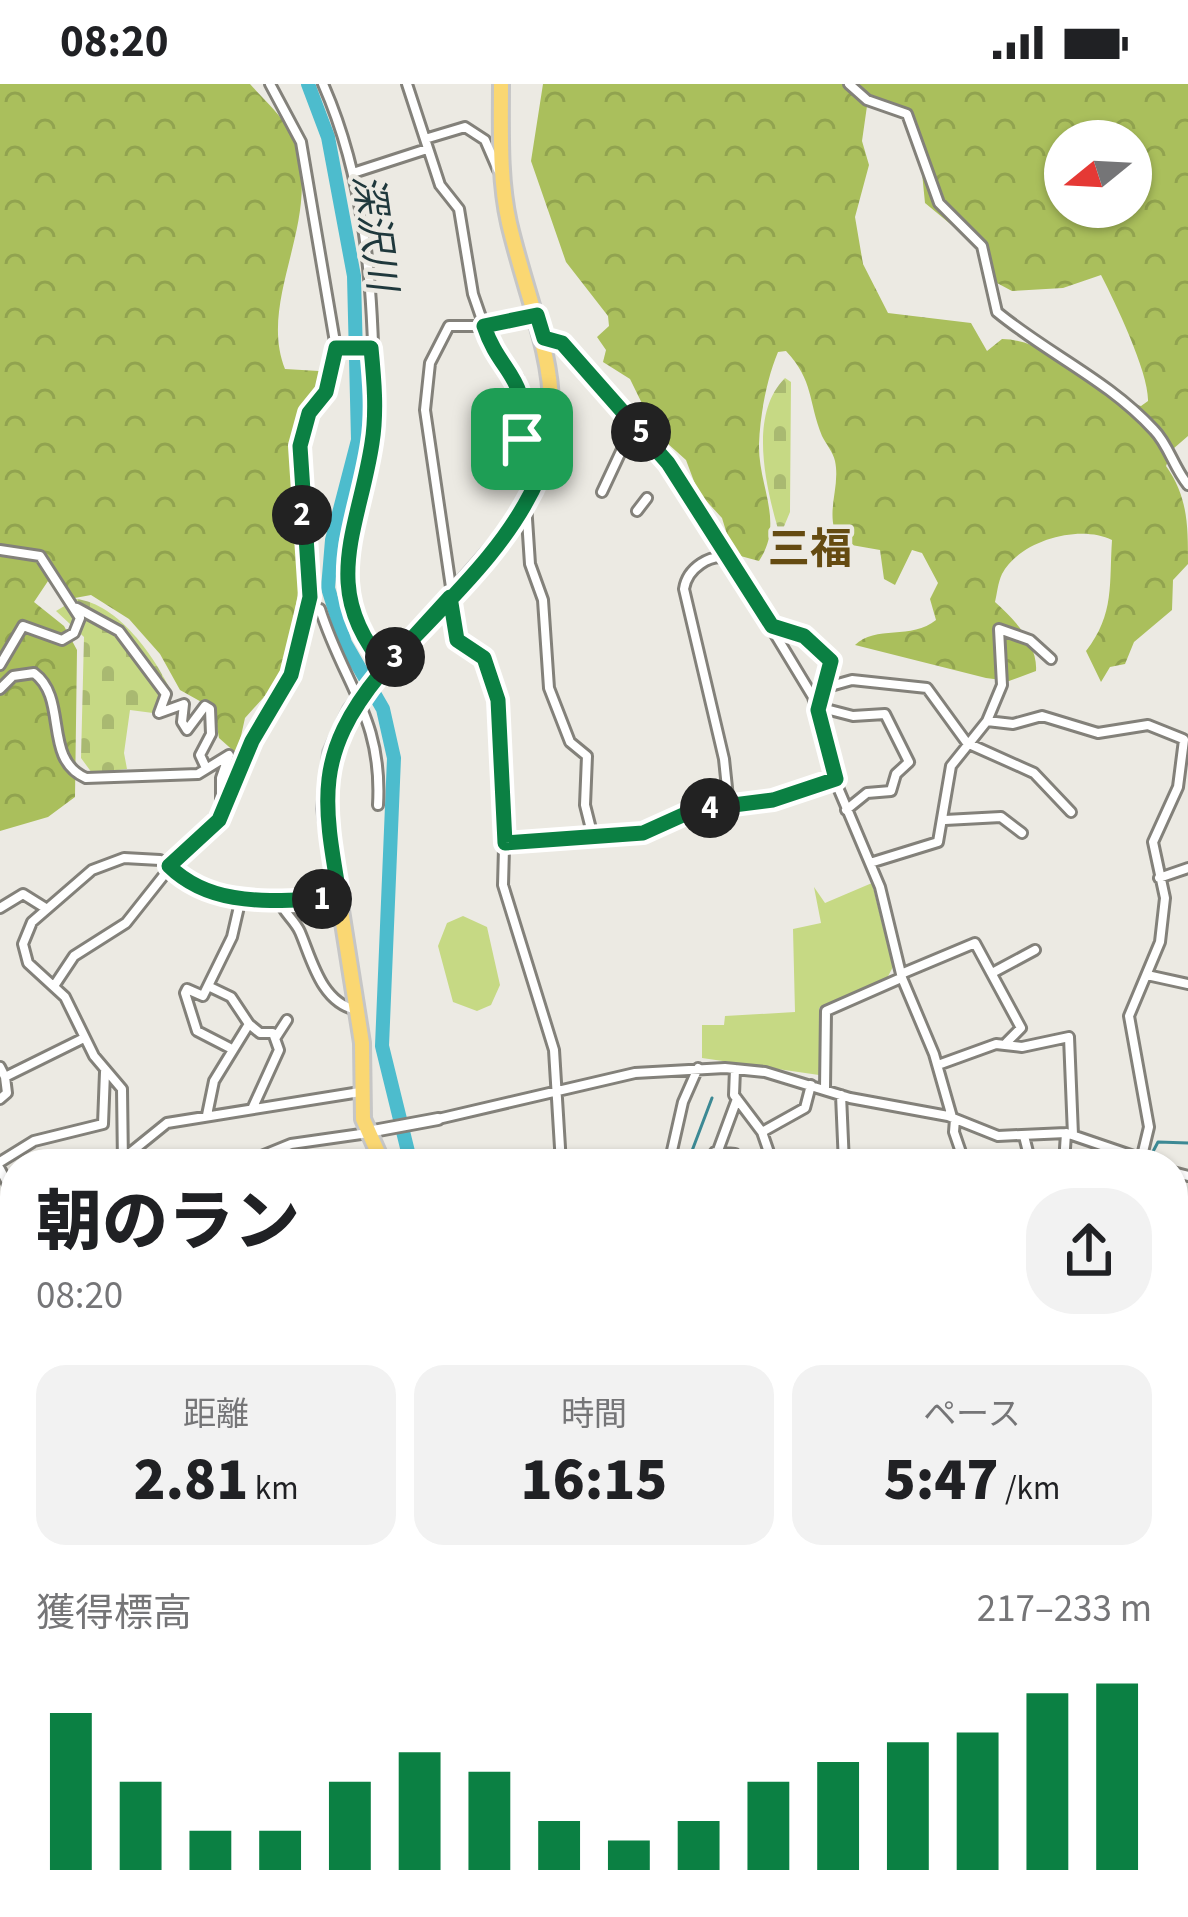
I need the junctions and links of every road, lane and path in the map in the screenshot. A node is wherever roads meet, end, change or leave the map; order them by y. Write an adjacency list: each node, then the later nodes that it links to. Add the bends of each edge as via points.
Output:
1 (270, 84): 12 (street, via 301,142)
2 (323, 84): 7 (street)
3 (407, 84): 6 (street)
4 (501, 84): 8 (main road)
5 (849, 84): 16 (street, via 866,100 907,114 939,203 982,245 997,312 1115,392 1159,434)
6 (428, 140): 7 (street); 8 (street, via 465,127 485,140); 10 (street, via 440,185 459,209)
7 (353, 173): 13 (street, via 366,240)
8 (504, 174): 9 (main road)
9 (537, 315): 10 (street); 11 (main road)
10 (484, 326): 15 (street, via 518,378 524,456); 23 (street, via 449,326 428,374 429,462)
11 (544, 338): 14 (street, via 562,343); 15 (main road, via 554,399)
12 (338, 348): 13 (street); 43 (street, via 300,446 310,603 291,675)
13 (369, 348): 29 (street, via 372,444 344,570)
14 (626, 415): 17 (street, via 624,446); 22 (street)
15 (539, 476): 19 (main road)
16 (1188, 484)
17 (602, 493)
18 (647, 498): 20 (street)
19 (526, 504): 23 (main road); 46 (street, via 547,679 570,742 586,755)
20 (637, 511)
21 (0, 550): 24 (street, via 40,556)
22 (733, 560): 26 (street); 40 (street, via 702,563 684,589)
23 (451, 596): 29 (main road); 47 (street, via 457,640 484,658 498,700)
24 (77, 608): 28 (street, via 70,637 23,626); 37 (street, via 121,634 166,694 157,711 184,704 187,730 205,706 211,709 212,734 200,755)
25 (320, 609): 32 (street)
26 (772, 626): 30 (street, via 804,636 828,657); 33 (street)
27 (1051, 659): 34 (street, via 999,629 1002,685)
28 (0, 664)
29 (383, 670): 32 (main road)
30 (827, 687): 33 (street); 36 (street, via 853,680 927,688)
31 (0, 688): 37 (street, via 19,674 46,683 65,759 86,778)
32 (362, 697): 39 (street, via 374,734); 54 (main road, via 340,730 326,780)
33 (820, 709): 38 (street); 41 (street, via 881,712 909,762 891,791 867,793)
34 (987, 721): 35 (street, via 1042,716 1098,733 1148,724); 36 (street)
35 (1186, 740): 51 (street, via 1178,787 1153,842)
36 (968, 743): 42 (street, via 1034,773); 44 (street, via 951,766)
37 (206, 769): 43 (street, via 223,754 230,758)
38 (836, 779): 40 (street); 41 (street)
39 (378, 805)
40 (729, 806): 46 (street, via 694,810 643,833)
41 (846, 809): 48 (street)
42 (1071, 812)
43 (219, 820): 49 (street)
44 (944, 820): 45 (street, via 1001,817); 48 (street, via 933,845)
45 (1022, 832)
46 (593, 837): 47 (street)
47 (505, 843): 78 (street, via 503,890)
48 (869, 862): 60 (street)
49 (169, 866): 52 (street, via 196,890); 56 (street, via 110,860); 62 (street, via 126,922 74,956)
50 (1188, 868): 51 (street)
51 (1159, 878): 59 (street, via 1166,905)
52 (242, 898): 53 (street); 63 (street)
53 (279, 898): 54 (street); 64 (street, via 314,970 341,1004)
54 (340, 899): 64 (main road)
55 (0, 908): 56 (street, via 23,894)
56 (47, 909): 62 (street, via 23,944 34,972)
57 (1035, 950): 58 (street)
58 (994, 972): 60 (street, via 974,942); 69 (street, via 1022,1028)
59 (1147, 975): 61 (street); 105 (street, via 1128,1022)
60 (901, 976): 71 (street); 77 (street, via 826,1011)
61 (1188, 984)
62 (54, 986): 67 (street)
63 (208, 986): 66 (street, via 231,997); 70 (street, via 202,996 187,989 186,1009 197,1031)
64 (358, 1010): 79 (main road)
65 (287, 1020): 68 (street)
66 (249, 1024): 68 (street); 70 (street)
67 (84, 1038): 74 (street); 75 (street)
68 (275, 1038): 83 (street, via 280,1050)
69 (1005, 1043): 71 (street); 89 (street, via 1070,1036)
70 (230, 1048): 84 (street)
71 (938, 1065): 85 (street)
72 (699, 1067): 73 (street); 78 (street); 97 (street)
73 (735, 1069): 76 (street); 82 (street)
74 (2, 1072): 81 (street, via 7,1093)
75 (106, 1072): 91 (street, via 103,1124); 92 (street, via 122,1091)
76 (811, 1085): 77 (street); 88 (street, via 805,1108)
77 (825, 1089): 80 (street)
78 (560, 1090): 86 (street); 96 (street)
79 (360, 1093): 83 (street); 87 (main road)
80 (841, 1095): 85 (street); 100 (street)
81 (0, 1099)
82 (736, 1099): 88 (street); 98 (street)
83 (252, 1109): 84 (street)
84 (207, 1114): 93 (street, via 161,1125)
85 (954, 1118): 90 (street, via 998,1136); 101 (street)
86 (438, 1119): 87 (street)
87 (368, 1132): 94 (street); 95 (main road)
88 (762, 1132): 99 (street)
89 (1070, 1134): 90 (street); 103 (street); 104 (street)
90 (1024, 1136): 102 (street)
91 (24, 1149)
92 (124, 1149)
93 (136, 1149)
94 (279, 1149)
95 (376, 1149)
96 (561, 1149)
97 (672, 1149)
98 (716, 1149)
99 (768, 1149)
100 (843, 1149)
101 (960, 1149)
102 (1027, 1149)
103 (1067, 1149)
104 (1115, 1149)
105 (1150, 1149)

